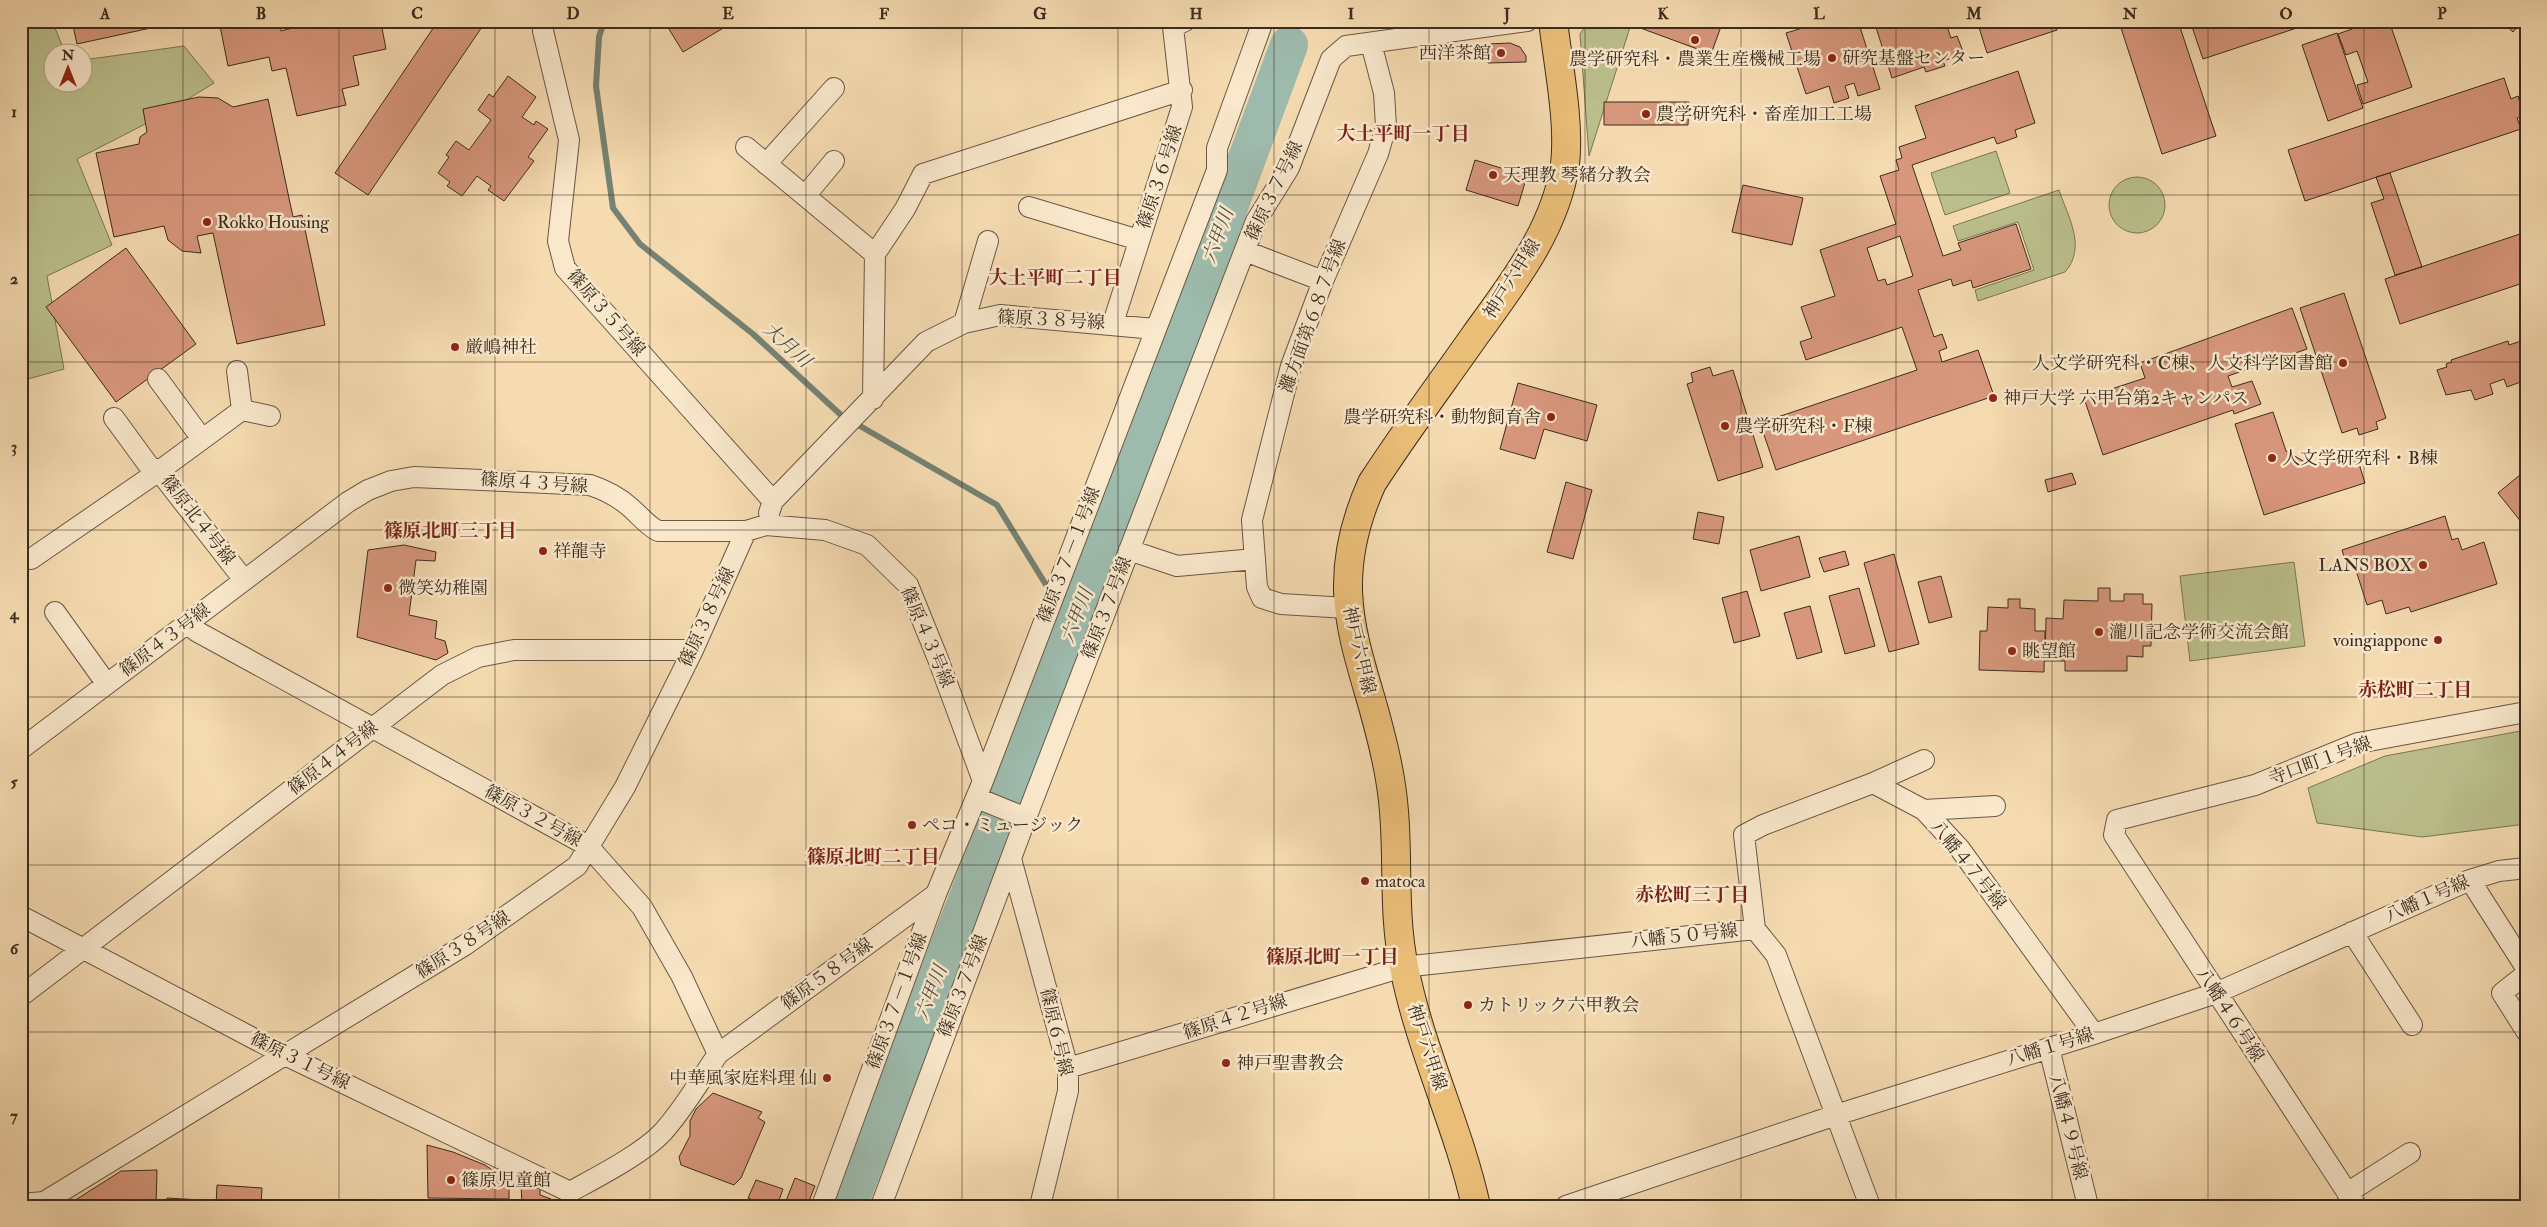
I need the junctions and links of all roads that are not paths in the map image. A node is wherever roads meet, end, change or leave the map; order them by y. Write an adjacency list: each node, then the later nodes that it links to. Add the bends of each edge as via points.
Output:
1 (544, 21): 30 (street, 篠原３５号線, via 543,31 569,140 558,241 566,268)
2 (1264, 21): 21 (street, 篠原３７－１号線, via 1217,148 1217,170)
3 (1527, 21): 6 (street, 篠原３７号線)
4 (1553, 21): 37 (main road, 神戸六甲線, via 1565,126 1561,187 1548,221 1518,276 1372,483 1352,539 1348,563)
5 (1179, 24): 8 (street, 篠原３６号線)
6 (1371, 43): 16 (street, 篠原３７号線, via 1346,46 1331,60 1289,168 1256,221); 18 (street, 灘方面第６８７号線, via 1384,93 1386,126 1378,154)
7 (834, 88): 11 (street)
8 (1182, 90): 14 (street, 篠原３６号線, via 1182,107); 17 (street, via 923,174 905,209)
9 (746, 147): 11 (street)
10 (834, 161): 12 (street)
11 (766, 164): 12 (street)
12 (805, 196): 17 (street)
13 (1029, 207): 14 (street)
14 (1140, 240): 20 (street, 篠原３６号線)
15 (988, 241): 19 (street)
16 (1245, 250): 18 (street); 33 (street, 篠原３７号線)
17 (875, 254): 24 (street)
18 (1323, 282): 35 (street, 灘方面第６８７号線, via 1291,366 1252,520)
19 (964, 323): 20 (street, 篠原３８号線, via 1000,315); 24 (street, 篠原３８号線, via 926,342)
20 (1113, 323): 21 (street, 篠原３８号線)
21 (1155, 329): 47 (street, 篠原３７－１号線)
22 (237, 371): 25 (street)
23 (158, 379): 28 (street)
24 (873, 399): 30 (street, 篠原３８号線)
25 (242, 410): 26 (street); 28 (street, 篠原北４号線)
26 (270, 416)
27 (114, 418): 29 (street, via 149,466)
28 (202, 438): 29 (street, 篠原北４号線)
29 (159, 471): 34 (street); 36 (street, 篠原北４号線)
30 (773, 501): 31 (street, 篠原３８号線)
31 (766, 525): 32 (street, 篠原４３号線); 47 (street, 篠原４３号線, via 825,530 867,545 908,585 938,659)
32 (746, 531): 36 (street, 篠原４３号線, via 658,531 608,491 590,485 414,478 391,481 348,502); 40 (street, 篠原３８号線)
33 (1129, 550): 35 (street, via 1178,566); 50 (street, 篠原３７号線)
34 (31, 559)
35 (1255, 559): 37 (street, 灘方面第６８７号線, via 1257,587 1262,598 1281,604)
36 (244, 580): 39 (street, 篠原４３号線)
37 (1348, 608): 61 (main road, 神戸六甲線, via 1351,633 1385,748 1391,781 1397,841 1397,928)
38 (55, 612): 41 (street)
39 (188, 623): 41 (street, 篠原４３号線); 43 (street, 篠原３２号線, via 196,631)
40 (692, 650): 43 (street, 篠原４４号線, via 514,650 478,657 442,675); 52 (street, 篠原３８号線, via 625,787)
41 (106, 683): 44 (street, 篠原４３号線)
42 (2526, 712): 51 (street, 寺口町１号線, via 2358,743 2255,784)
43 (374, 727): 52 (street, 篠原３２号線); 60 (street, 篠原４４号線)
44 (21, 749)
45 (1924, 760): 46 (street)
46 (1873, 783): 49 (street, 八幡４７号線); 58 (street, via 1744,835)
47 (980, 789): 50 (street); 56 (street, 篠原３７－１号線)
48 (1995, 806): 49 (street)
49 (1924, 810): 68 (street, 八幡４７号線, via 1960,849)
50 (1026, 818): 53 (street, 篠原３７号線)
51 (2117, 820): 64 (street, 八幡４６号線, via 2114,835)
52 (588, 846): 70 (street, 篠原３２号線, via 642,907 682,977); 71 (street, 篠原３８号線, via 577,866 465,946)
53 (1011, 859): 72 (street, 篠原６号線); 79 (street, 篠原３７号線)
54 (2526, 868): 55 (street, 八幡１号線, via 2499,871)
55 (2470, 880): 59 (street, 八幡１号線); 62 (street)
56 (936, 894): 70 (street, 篠原５８号線); 78 (street, 篠原３７－１号線)
57 (21, 916): 60 (street, 篠原３１号線)
58 (1755, 929): 61 (street, 八幡５０号線); 73 (street, 八幡５０号線, via 1776,955)
59 (2352, 932): 64 (street, 八幡１号線); 66 (street)
60 (85, 950): 65 (street, 篠原４４号線); 71 (street, 篠原３１号線)
61 (1404, 966): 72 (street, 篠原４２号線); 81 (main road, 神戸六甲線, via 1412,1004)
62 (2526, 968)
63 (2526, 974): 67 (street, via 2502,993)
64 (2216, 993): 68 (street, 八幡１号線); 76 (street, 八幡４６号線)
65 (21, 996)
66 (2412, 1025)
67 (2526, 1030)
68 (2094, 1034): 69 (street, 八幡１号線)
69 (2048, 1048): 73 (street, 八幡１号線); 84 (street, 八幡４９号線)
70 (718, 1054): 75 (street, via 660,1135)
71 (285, 1055): 75 (street, 篠原３１号線); 77 (street, 篠原３８号線, via 44,1202)
72 (1068, 1068): 80 (street, 篠原６号線, via 1068,1090)
73 (1836, 1115): 82 (street, 八幡１号線); 83 (street, 八幡５０号線)
74 (2410, 1153): 76 (street)
75 (570, 1199)
76 (2351, 1199)
77 (21, 1204)
78 (822, 1206)
79 (881, 1206)
80 (1040, 1206)
81 (1476, 1206)
82 (1566, 1206)
83 (1870, 1206)
84 (2088, 1206)

